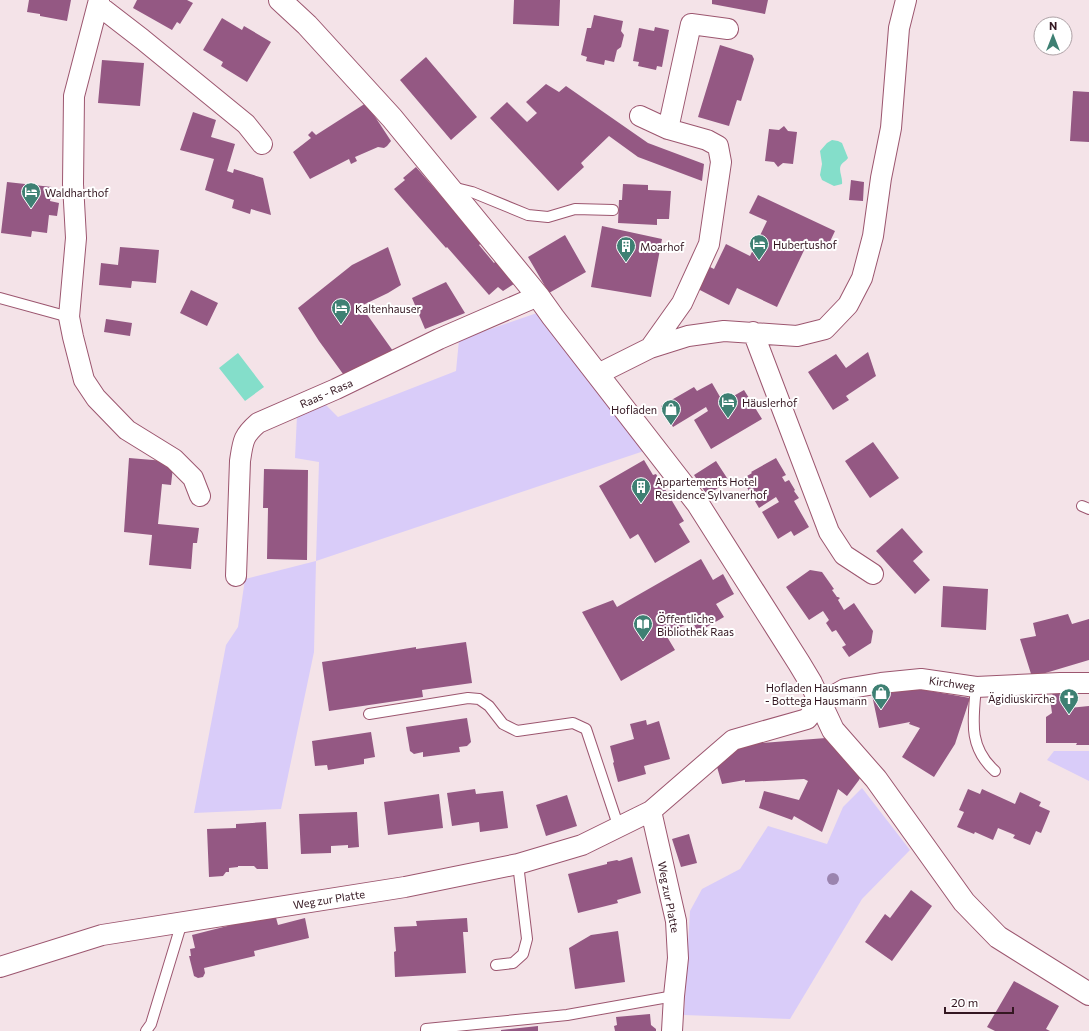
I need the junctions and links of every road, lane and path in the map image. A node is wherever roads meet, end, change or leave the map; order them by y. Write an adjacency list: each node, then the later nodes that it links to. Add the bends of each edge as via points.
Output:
1 (280, 0): 8 (street, via 307,25 392,118)
2 (906, 0): 13 (street, via 899,28 890,128 873,236 862,278 848,305 825,329 797,336)
3 (98, 3): 7 (street, via 246,124); 12 (street, via 74,96 73,184 76,238)
4 (728, 29): 6 (street, via 691,24)
5 (640, 116): 6 (street)
6 (668, 129): 14 (street, via 707,140 718,146 721,162 709,244 682,304)
7 (262, 144)
8 (448, 186): 9 (lane, via 472,192 528,215 548,217 575,208); 10 (street)
9 (614, 210)
10 (538, 296): 15 (street); 18 (street, Raas - Rasa, via 439,338 336,389 258,422 248,432 242,445)
11 (0, 298): 12 (lane)
12 (69, 317): 16 (street, via 84,380 96,398 127,430 174,459 193,478)
13 (752, 332): 14 (street, via 724,331 688,336); 17 (street, via 829,532 844,555)
14 (650, 348): 15 (street)
15 (598, 374): 21 (street, via 698,504 799,663)
16 (200, 496)
17 (873, 574)
18 (236, 576)
19 (1089, 683): 20 (street, Kirchweg)
20 (976, 687): 21 (street, Kirchweg, via 921,679 881,683 846,689); 23 (lane, via 973,726 978,748 987,764)
21 (820, 703): 24 (street, Weg zur Platte, via 807,719 733,740); 30 (street, via 833,730 876,779 964,902 998,937)
22 (369, 714): 25 (lane, via 468,698 479,699 489,706 503,724 517,731 573,723 586,729)
23 (995, 771)
24 (651, 811): 25 (street, Weg zur Platte); 31 (street, Weg zur Platte, via 676,921 678,958)
25 (619, 828): 26 (street, Weg zur Platte, via 582,845)
26 (518, 864): 27 (street, Weg zur Platte, via 405,887); 28 (lane, via 528,939 523,954 513,963)
27 (182, 922): 29 (street, Weg zur Platte, via 102,935); 32 (lane, via 151,1024)
28 (496, 965)
29 (0, 967)
30 (1089, 994)
31 (674, 996): 33 (lane, via 567,1015); 34 (street, Weg zur Platte)
32 (146, 1031)
33 (426, 1031)
34 (672, 1031)

